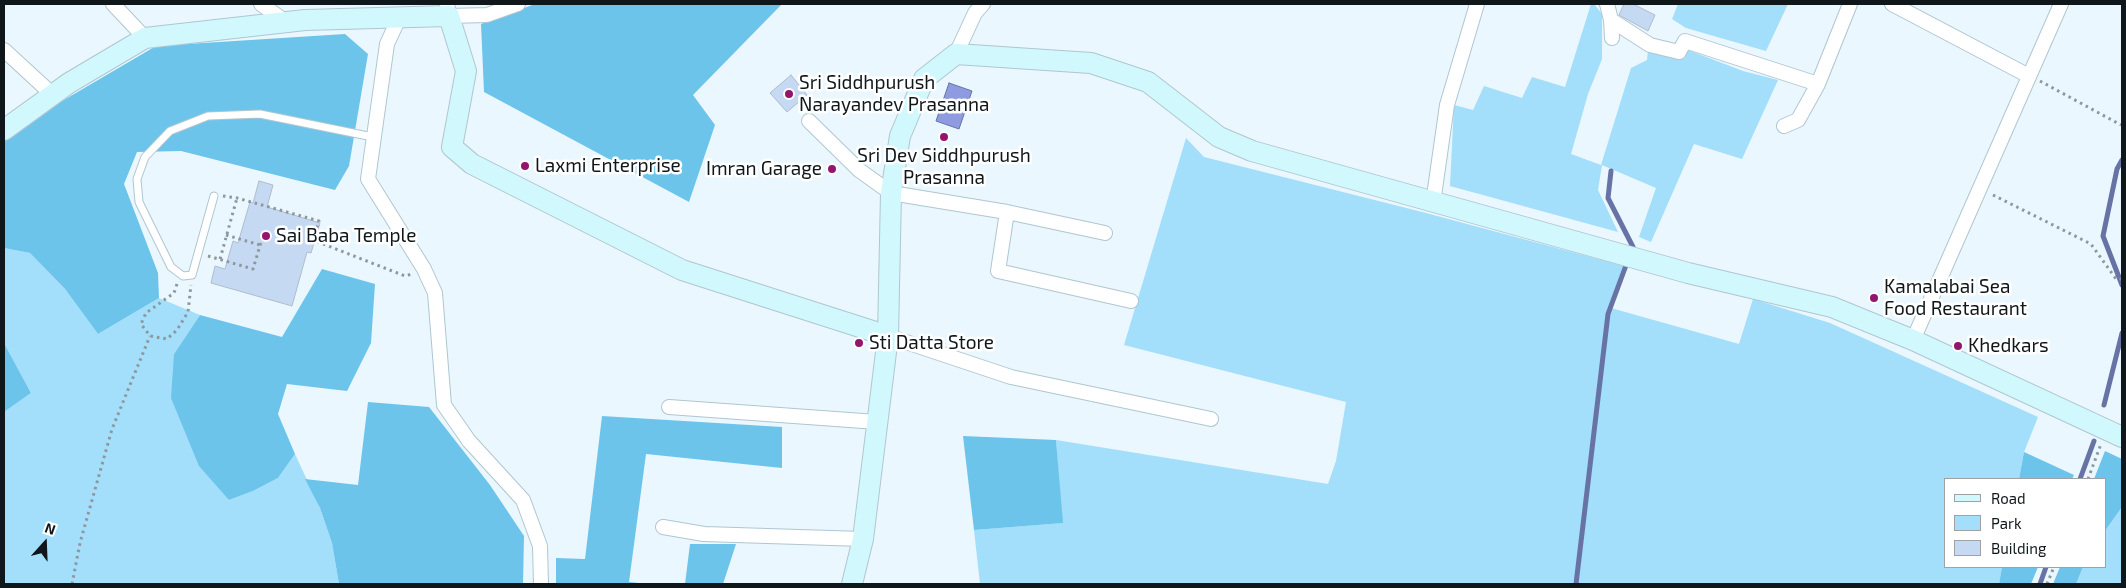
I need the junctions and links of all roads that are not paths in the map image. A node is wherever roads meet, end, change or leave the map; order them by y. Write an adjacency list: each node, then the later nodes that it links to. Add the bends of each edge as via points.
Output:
1 (113, 4): 14 (street)
2 (261, 4): 13 (street)
3 (518, 4): 10 (street, via 487,15)
4 (983, 4): 17 (street, via 975,13)
5 (1476, 4): 27 (street, via 1447,105)
6 (1607, 4): 12 (street)
7 (1850, 4): 19 (street)
8 (1892, 4): 18 (street)
9 (2061, 4): 18 (street)
10 (448, 10): 11 (street); 31 (street, via 466,70 452,147 472,164 682,270)
11 (398, 18): 13 (street); 24 (street, via 387,44)
12 (1611, 20): 15 (street); 19 (street, via 1650,45 1679,52 1685,41)
13 (286, 22): 14 (street)
14 (145, 38): 20 (street)
15 (1612, 38)
16 (4, 50): 20 (street)
17 (956, 54): 25 (street, via 924,79 900,136); 27 (street, via 1091,63 1148,82 1219,137 1252,152)
18 (2029, 76): 32 (street)
19 (1818, 84): 22 (street, via 1798,120)
20 (54, 94): 23 (street)
21 (809, 121): 25 (street, via 859,170)
22 (1784, 126)
23 (4, 130)
24 (373, 137): 26 (lane, via 260,114 208,116 170,131 145,157 137,179 139,202 171,267 183,276 192,275); 39 (street, via 368,179 436,293 444,405 469,441 523,500 540,546)
25 (891, 193): 28 (street); 31 (street)
26 (214, 196)
27 (1433, 203): 32 (street, via 1688,273 1832,307)
28 (1007, 212): 29 (street); 30 (street, via 998,271)
29 (1105, 233)
30 (1131, 302)
31 (888, 336): 34 (street, via 1011,377); 35 (street)
32 (1912, 340): 36 (street)
33 (669, 408): 35 (street)
34 (1211, 419)
35 (877, 422): 38 (street)
36 (2115, 433)
37 (663, 527): 38 (street, via 704,534)
38 (863, 540): 40 (street)
39 (541, 584)
40 (852, 584)

